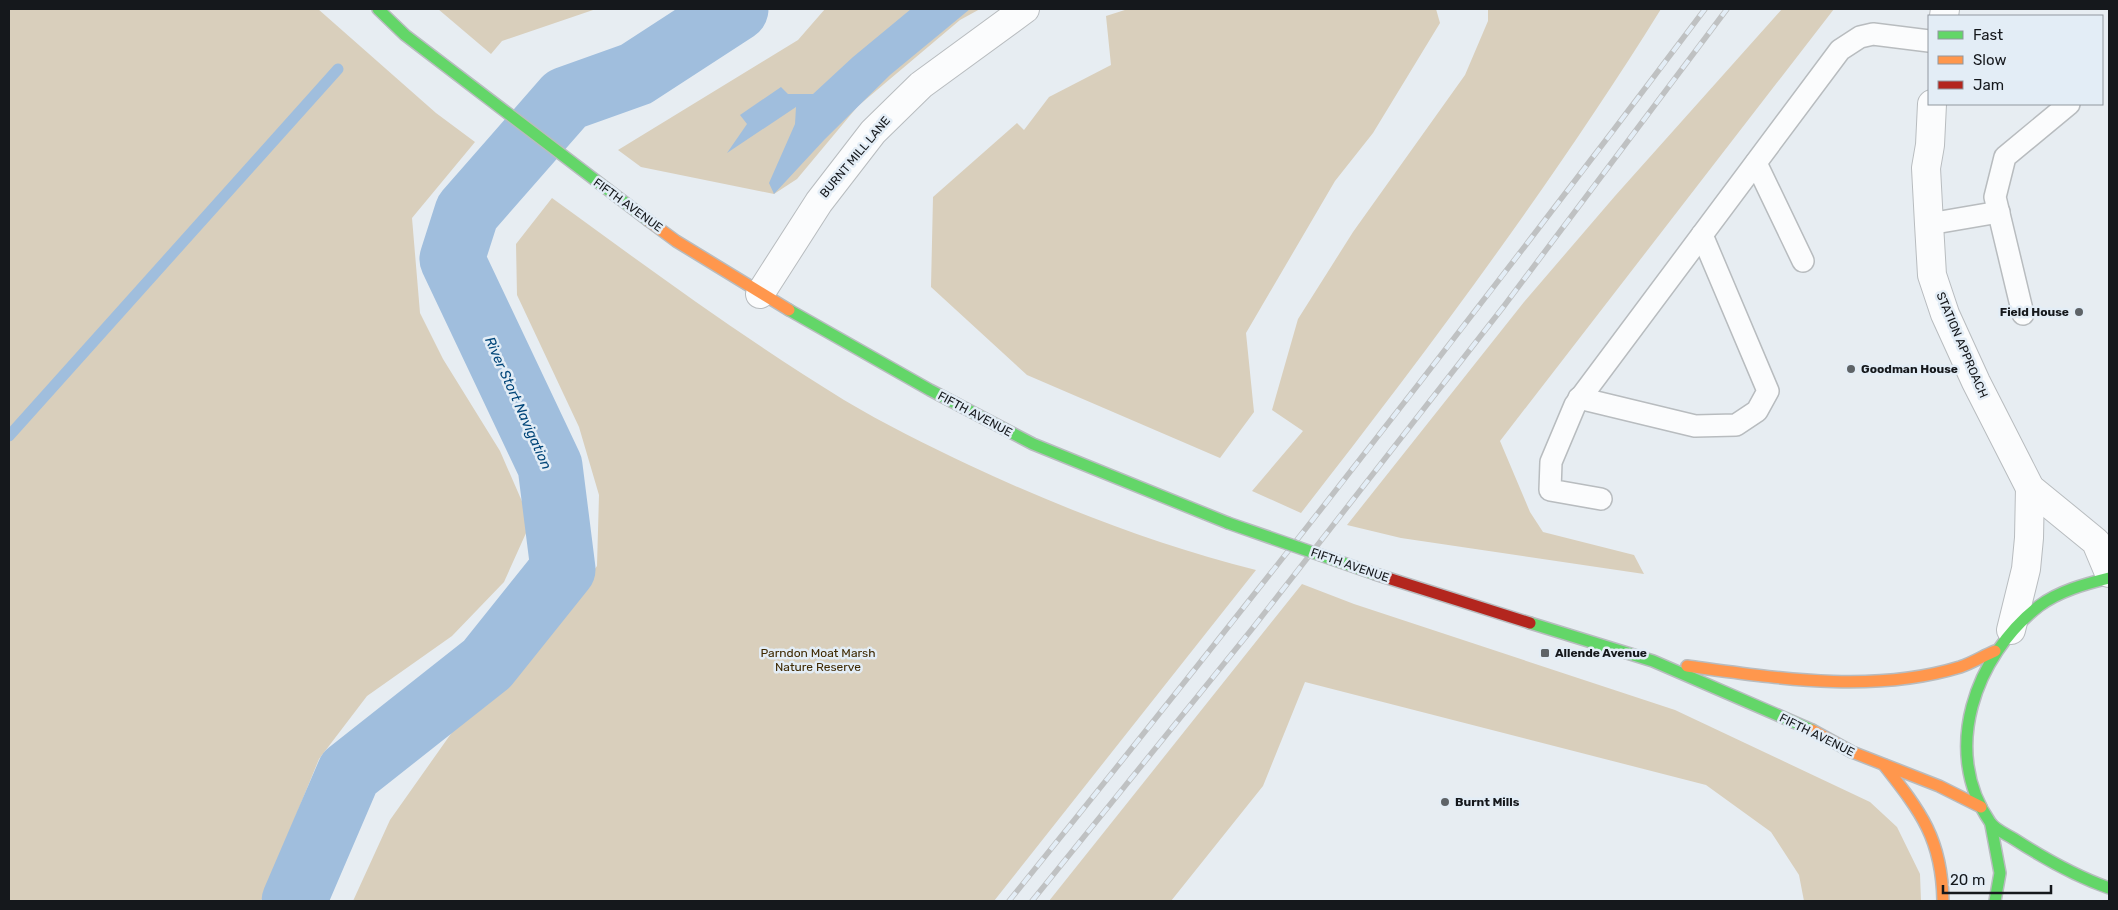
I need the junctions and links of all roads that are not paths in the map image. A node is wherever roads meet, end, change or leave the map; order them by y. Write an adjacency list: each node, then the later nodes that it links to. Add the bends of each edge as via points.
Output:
1 (378, 9): 11 (main road, FIFTH AVENUE, via 405,35 577,168 676,241)
2 (1025, 9): 11 (street, BURNT MILL LANE, via 921,85 873,132 818,202)
3 (1928, 40): 6 (lane, via 1873,34 1860,37 1840,50)
4 (1932, 105): 8 (street, STATION APPROACH, via 1926,168)
5 (2068, 105): 7 (lane, via 2005,157 1995,197)
6 (1756, 163): 9 (lane); 10 (lane)
7 (1998, 212): 8 (lane); 12 (lane)
8 (1929, 224): 14 (street, STATION APPROACH, via 1932,275 1945,314)
9 (1702, 235): 13 (lane); 13 (lane, via 1768,391 1757,411 1736,425 1695,426)
10 (1803, 261)
11 (760, 294): 20 (main road, FIFTH AVENUE, bridge, via 1033,444 1228,523 1376,574)
12 (2023, 314)
13 (1580, 398): 15 (lane, via 1551,462 1550,490)
14 (2030, 488): 16 (street, STATION APPROACH, via 2096,542); 18 (street, STATION APPROACH, via 2026,569)
15 (1601, 499)
16 (2109, 573)
17 (2109, 578): 18 (main road, via 2074,587 2040,605)
18 (2012, 630): 19 (main road)
19 (1995, 650): 20 (main road, FIFTH AVENUE, via 1961,666 1907,678 1861,680 1788,680); 22 (main road, via 1974,693 1965,739 1968,775)
20 (1653, 661): 21 (main road, FIFTH AVENUE)
21 (1884, 765): 22 (main road, FIFTH AVENUE, via 1939,786); 25 (main road, via 1928,826 1940,856)
22 (1981, 807): 23 (main road)
23 (1992, 825): 24 (main road, via 2055,867); 26 (main road, via 2002,876)
24 (2109, 888)
25 (1943, 901)
26 (1994, 901)

